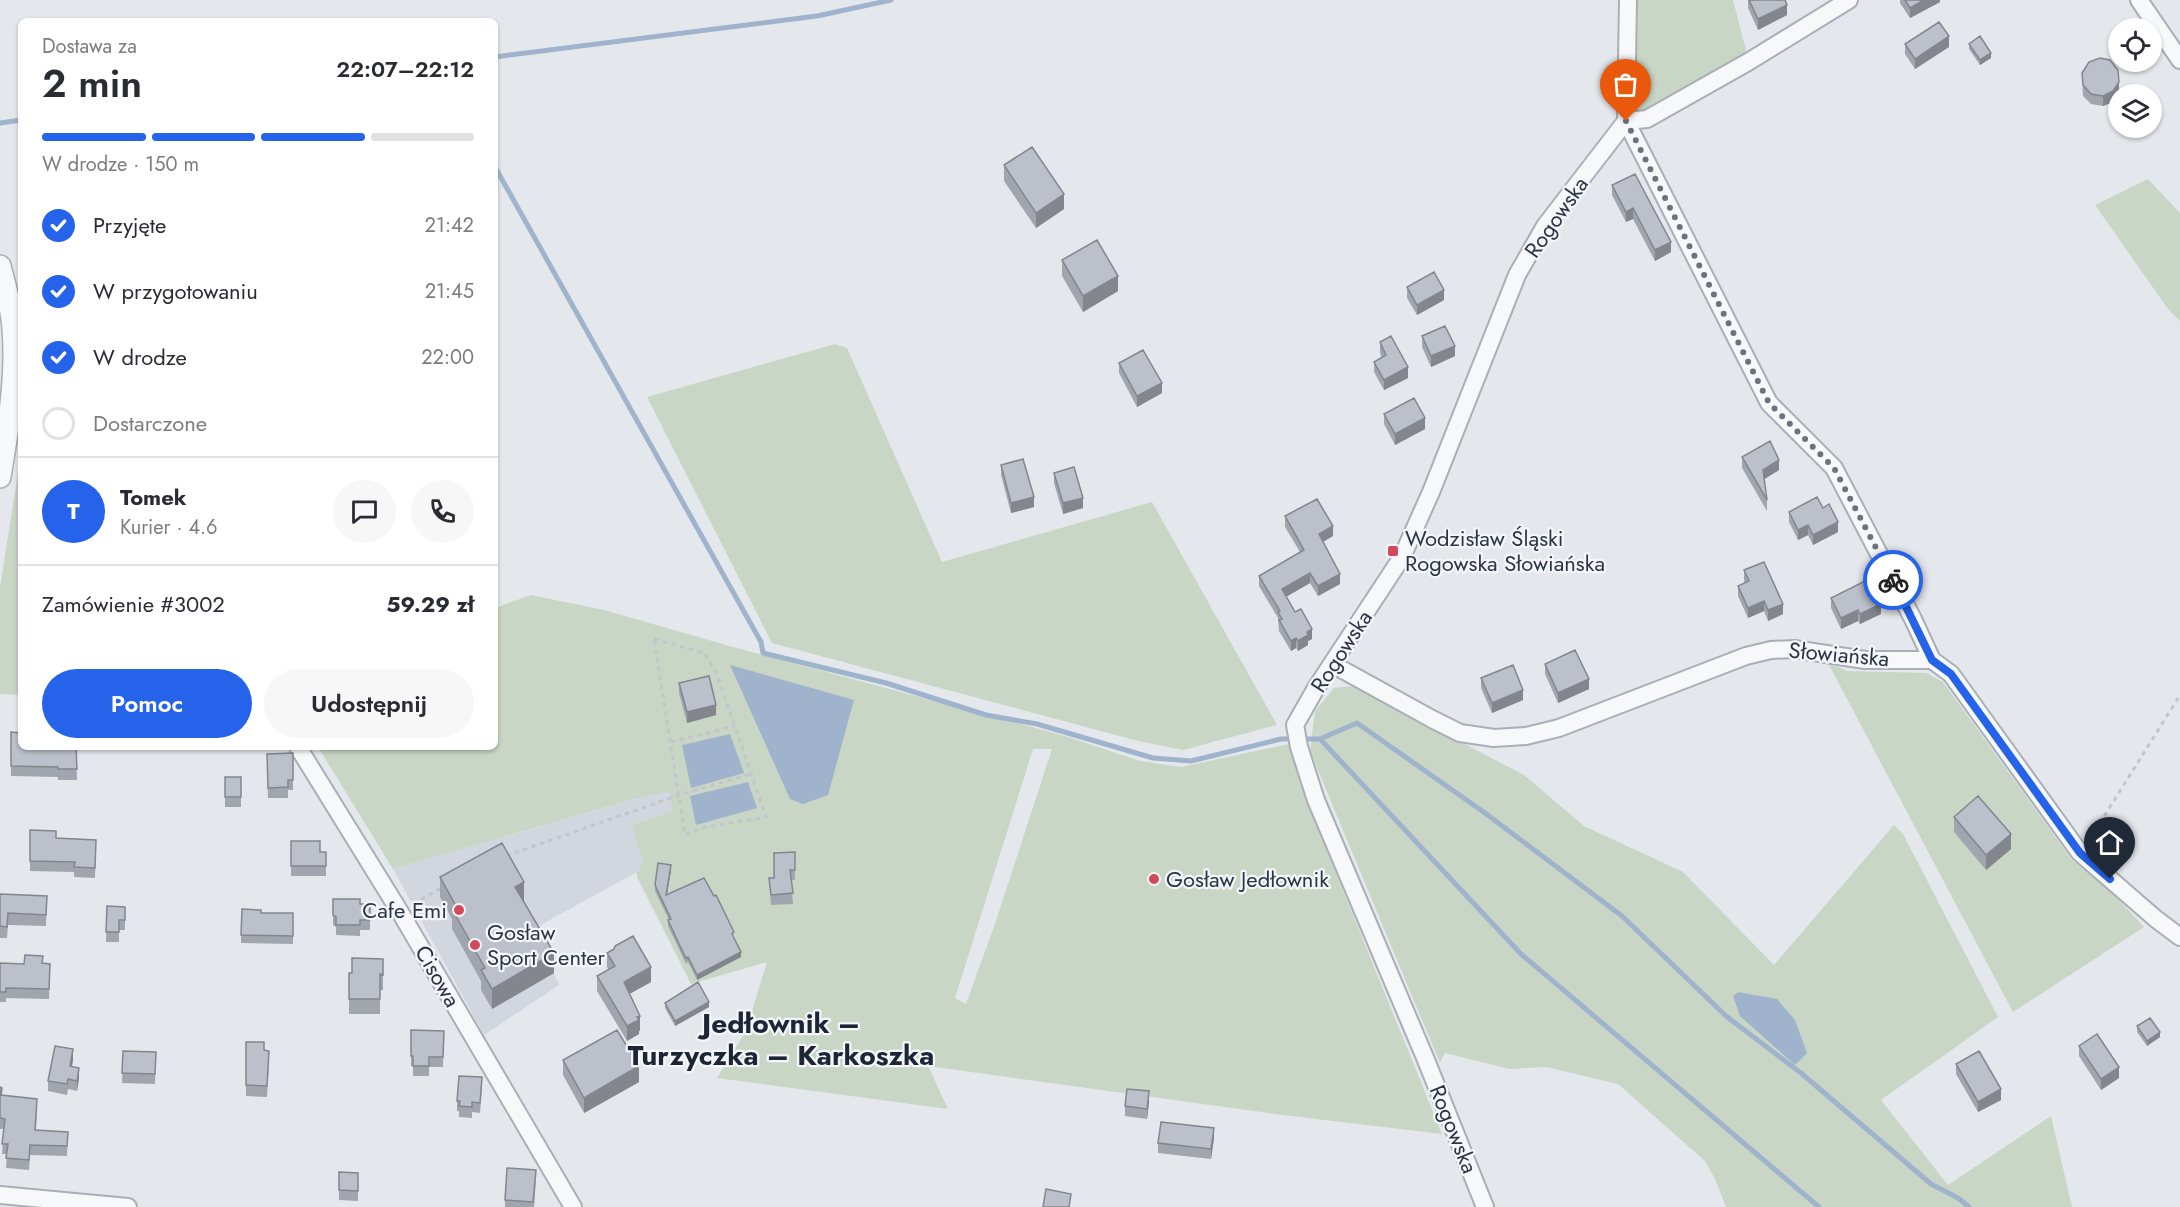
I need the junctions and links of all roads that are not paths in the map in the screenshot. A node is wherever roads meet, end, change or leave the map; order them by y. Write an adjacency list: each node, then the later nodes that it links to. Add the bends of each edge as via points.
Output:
1 (1628, 0): 5 (street)
2 (1849, 0): 5 (street, via 1647,119)
3 (2139, 0): 4 (street)
4 (2180, 60)
5 (1626, 121): 9 (street, via 1769,403 1834,468); 10 (street, Rogowska, via 1545,226 1517,275 1431,492 1401,557)
6 (0, 266): 7 (street)
7 (17, 330): 8 (street, via 12,405)
8 (0, 477)
9 (1932, 660): 10 (street, Słowiańska, via 1865,660 1794,649 1772,650 1746,656 1559,728 1494,738 1460,733); 12 (street, via 1951,674 2080,853)
10 (1332, 664): 16 (street, Rogowska, via 1295,725 1299,747 1316,800)
11 (300, 750): 15 (street, Cisowa)
12 (2180, 937)
13 (0, 1195): 14 (street)
14 (128, 1207)
15 (573, 1207)
16 (1485, 1207)

